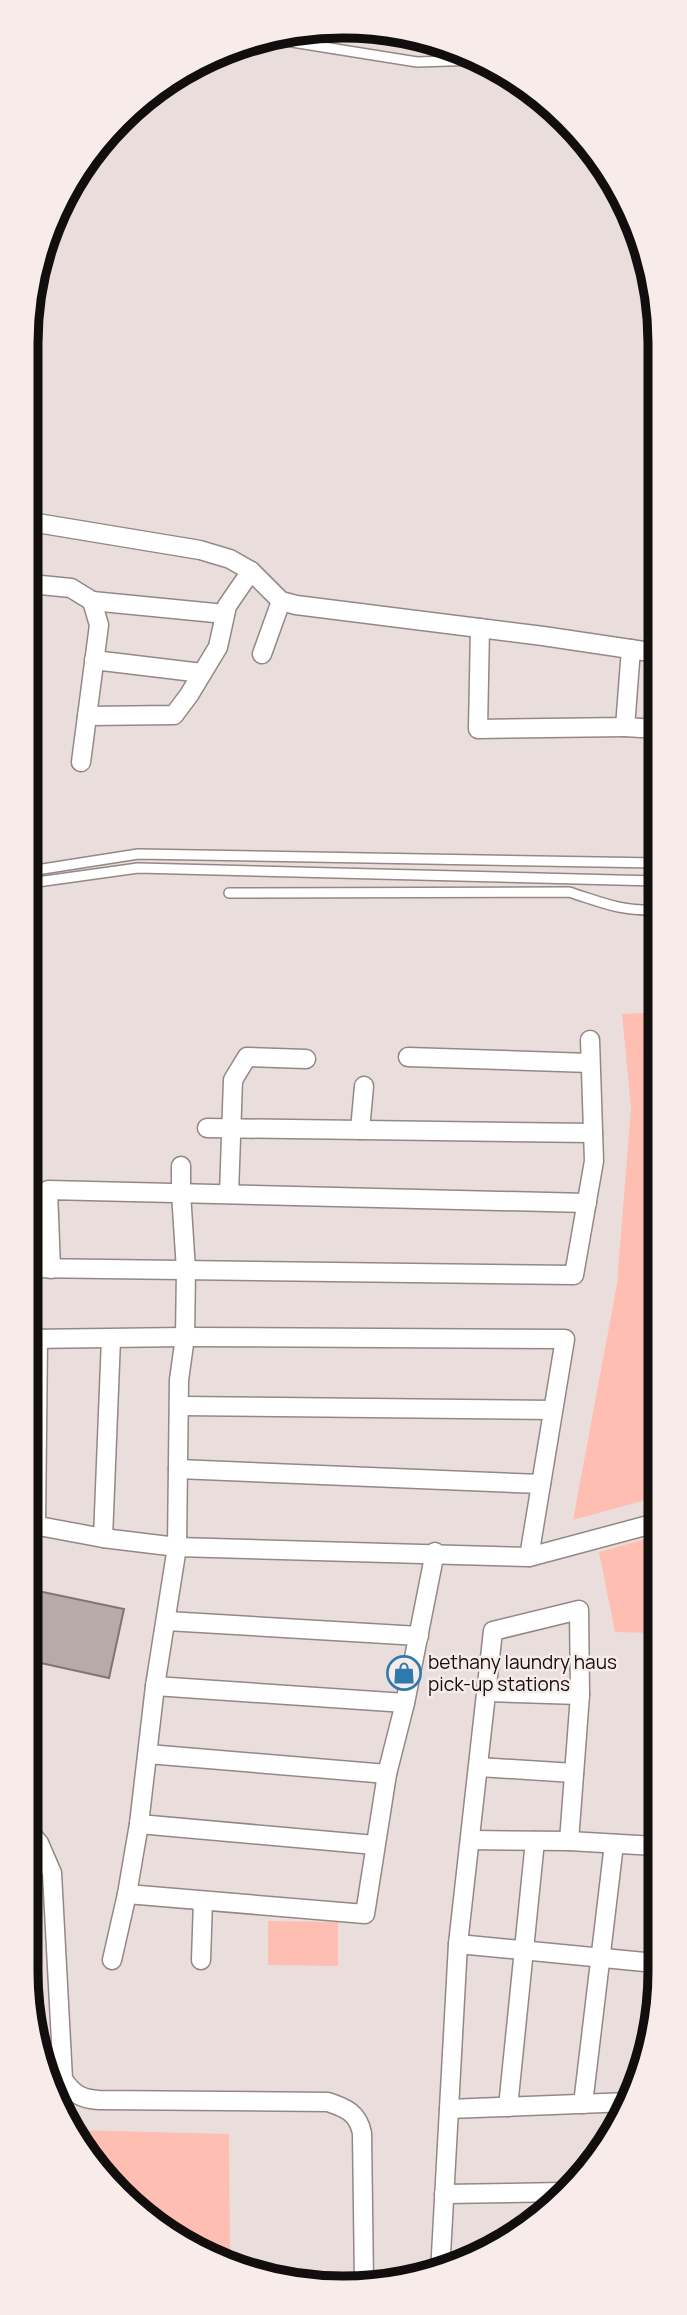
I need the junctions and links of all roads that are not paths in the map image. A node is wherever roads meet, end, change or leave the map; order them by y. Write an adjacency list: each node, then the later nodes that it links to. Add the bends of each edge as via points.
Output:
1 (294, 42): 2 (lane, via 416,62)
2 (457, 61)
3 (38, 523): 4 (street, via 200,550)
4 (251, 570): 7 (street); 8 (street)
5 (38, 585): 6 (street, via 71,588)
6 (92, 601): 8 (street); 13 (street, via 99,625)
7 (281, 601): 9 (street); 12 (street)
8 (225, 614): 14 (street, via 218,646)
9 (480, 628): 10 (street); 16 (street, via 478,729)
10 (631, 649): 11 (street); 16 (street)
11 (648, 652)
12 (262, 654)
13 (94, 660): 14 (street); 15 (street)
14 (202, 673): 15 (street, via 174,715)
15 (87, 716): 18 (street)
16 (625, 727): 17 (street)
17 (648, 728)
18 (80, 762)
19 (368, 858): 20 (lane); 22 (lane, via 138,854); 23 (lane)
20 (627, 863): 21 (lane); 24 (lane)
21 (648, 863)
22 (38, 870)
23 (367, 874): 24 (lane); 26 (lane, via 138,868)
24 (627, 880): 25 (lane)
25 (648, 881)
26 (38, 882)
27 (229, 893): 28 (lane, via 569,892 612,907)
28 (648, 910)
29 (590, 1040): 32 (street)
30 (408, 1057): 32 (street)
31 (306, 1059): 35 (street, via 247,1057 233,1080)
32 (590, 1063): 37 (street)
33 (364, 1086): 36 (street)
34 (207, 1128): 35 (street)
35 (231, 1129): 36 (street); 40 (street)
36 (360, 1130): 37 (street)
37 (593, 1133): 41 (street)
38 (181, 1166): 39 (street)
39 (181, 1193): 40 (street); 43 (street, via 48,1190); 44 (street)
40 (229, 1194): 41 (street)
41 (587, 1203): 44 (street, via 574,1275)
42 (38, 1268): 43 (street)
43 (51, 1269): 44 (street)
44 (186, 1270): 45 (street)
45 (185, 1337): 47 (street); 48 (street, via 179,1380); 49 (street, via 565,1339)
46 (38, 1339): 47 (street)
47 (111, 1339): 54 (street)
48 (181, 1406): 49 (street); 50 (street)
49 (553, 1410): 51 (street)
50 (178, 1469): 51 (street); 55 (street)
51 (541, 1484): 57 (street)
52 (38, 1525): 54 (street)
53 (648, 1525): 57 (street)
54 (103, 1538): 55 (street)
55 (177, 1547): 56 (street); 58 (street)
56 (435, 1552): 57 (street); 59 (street)
57 (529, 1557)
58 (167, 1621): 59 (street); 60 (street)
59 (419, 1636): 63 (street)
60 (155, 1686): 63 (street); 64 (street)
61 (488, 1692): 62 (street); 62 (street, via 493,1631 579,1610); 65 (street)
62 (580, 1695): 66 (street)
63 (405, 1703): 67 (street)
64 (148, 1754): 67 (street); 68 (street)
65 (479, 1767): 66 (street); 69 (street)
66 (574, 1773): 71 (street)
67 (387, 1774): 74 (street)
68 (139, 1824): 74 (street); 76 (street)
69 (470, 1840): 70 (street); 78 (street)
70 (536, 1841): 71 (street); 79 (street)
71 (569, 1841): 73 (street)
72 (38, 1842): 91 (street, via 52,1873 63,2079 70,2089 76,2096 99,2100 328,2102 351,2111 362,2133)
73 (614, 1843): 75 (street); 80 (street)
74 (376, 1845): 77 (street, via 365,1914)
75 (648, 1845)
76 (127, 1894): 77 (street); 81 (street)
77 (203, 1901): 82 (street)
78 (458, 1944): 79 (street); 87 (street)
79 (524, 1951): 80 (street); 86 (street)
80 (599, 1958): 83 (street); 85 (street)
81 (112, 1960)
82 (201, 1960)
83 (648, 1962)
84 (619, 2102): 85 (street)
85 (583, 2104): 86 (street)
86 (508, 2107): 87 (street)
87 (449, 2109): 89 (street)
88 (554, 2192): 89 (street)
89 (444, 2194): 90 (street)
90 (446, 2259)
91 (363, 2276)

